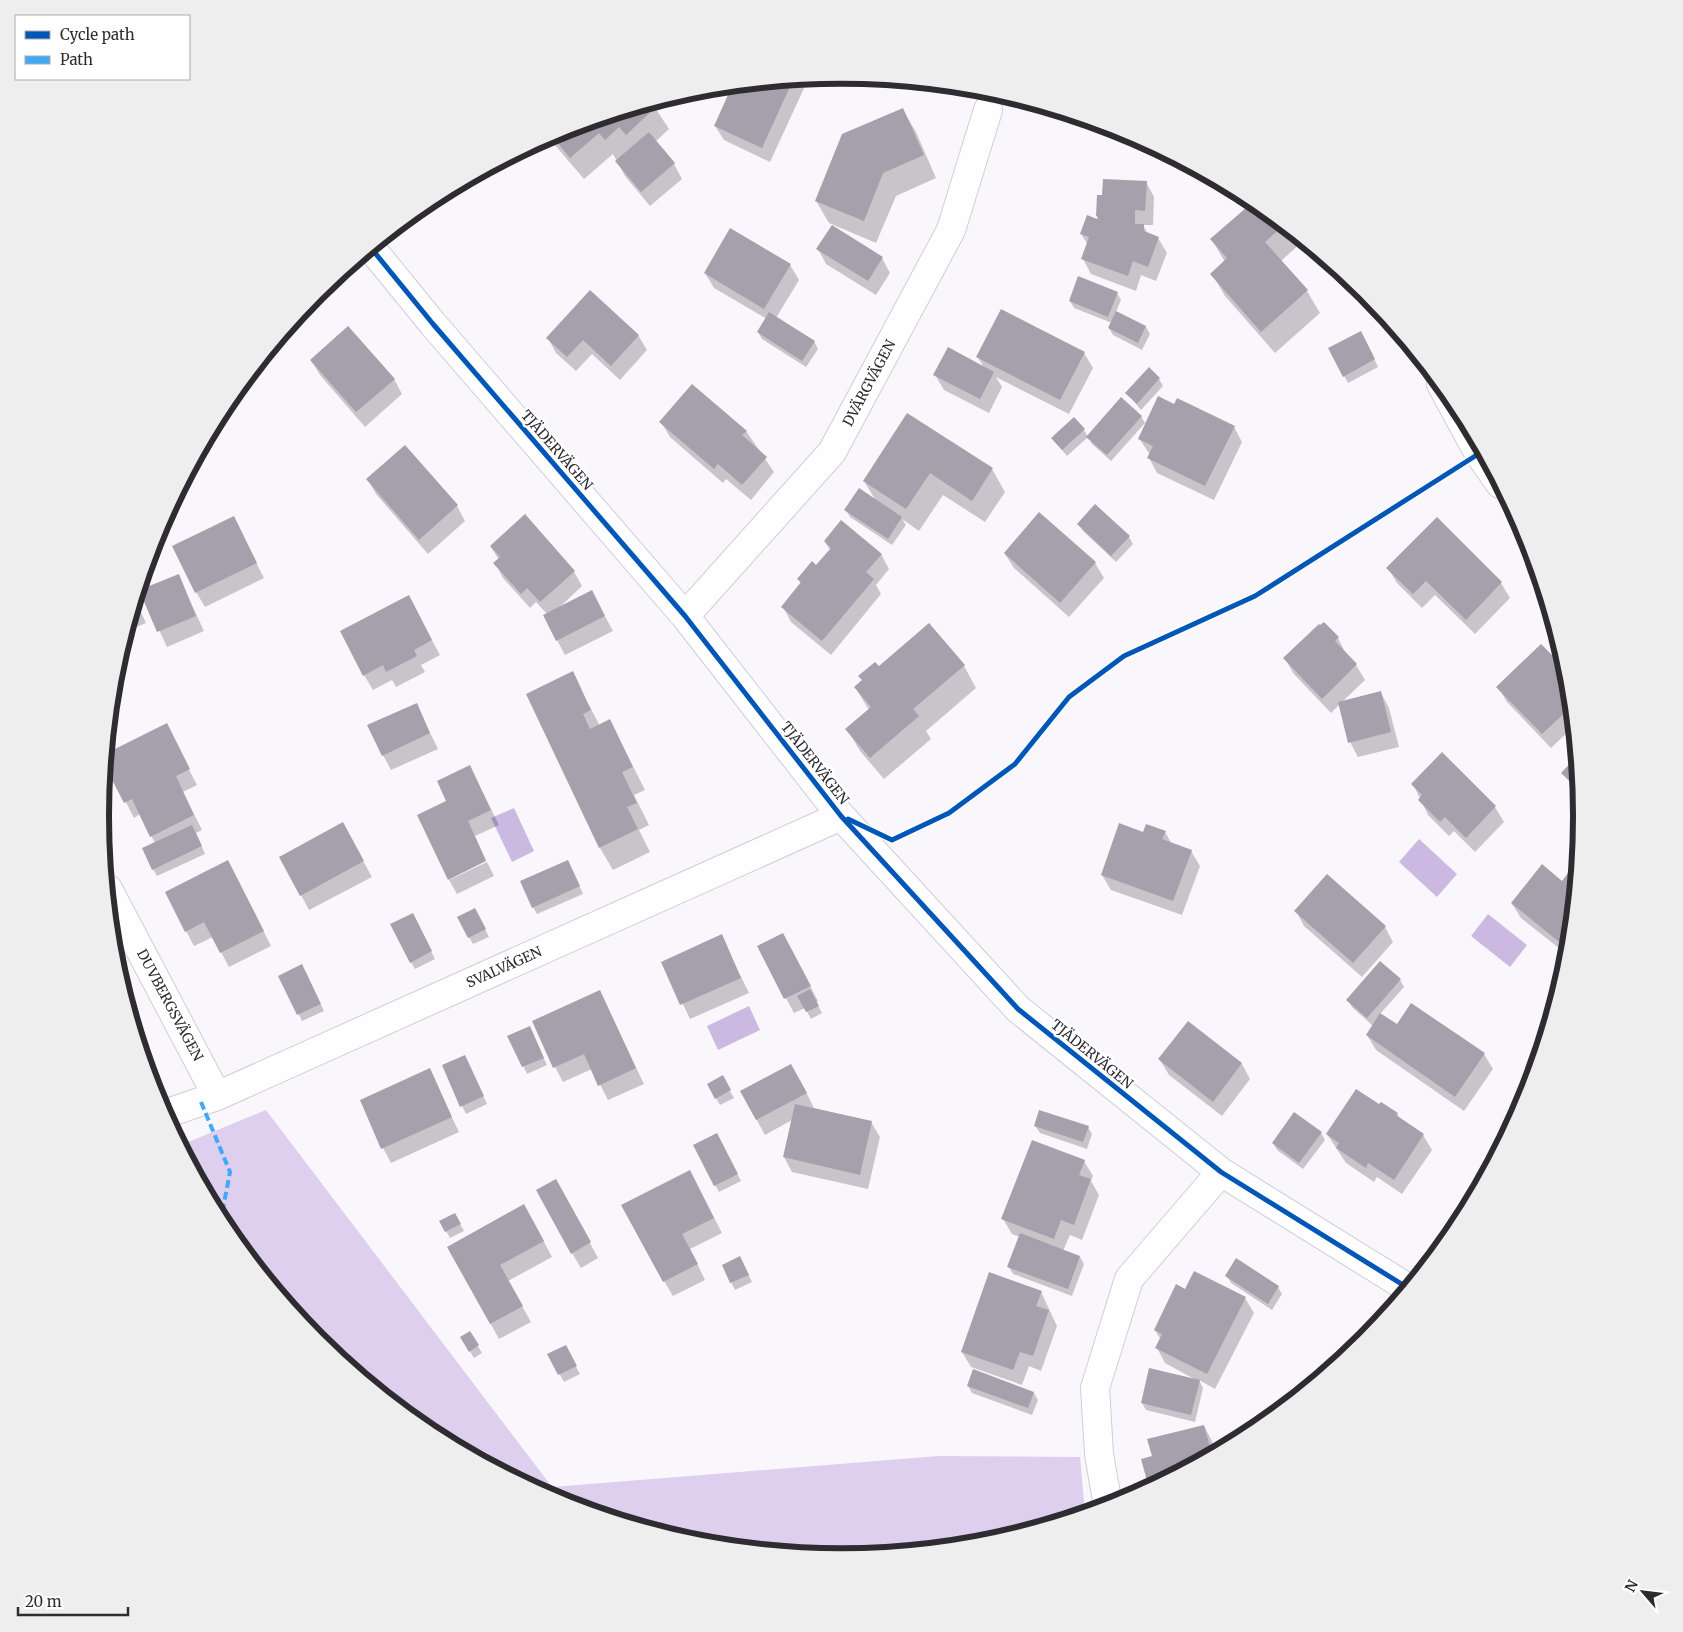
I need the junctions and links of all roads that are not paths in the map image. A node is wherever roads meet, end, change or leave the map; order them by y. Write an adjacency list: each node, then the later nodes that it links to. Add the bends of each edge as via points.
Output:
1 (988, 110): 3 (street, DVÄRGVÄGEN, via 951,230 832,452)
2 (375, 252): 3 (street, TJÄDERVÄGEN)
3 (685, 616): 4 (street, TJÄDERVÄGEN)
4 (841, 816): 6 (street, SVALVÄGEN); 8 (street, TJÄDERVÄGEN, via 1018,1009)
5 (115, 901): 6 (street, DUVBERGSVÄGEN)
6 (217, 1096): 7 (street, SVALVÄGEN)
7 (172, 1112)
8 (1221, 1172): 9 (street, TJÄDERVÄGEN); 10 (street, via 1129,1278 1095,1388 1098,1454)
9 (1403, 1285)
10 (1107, 1498)

